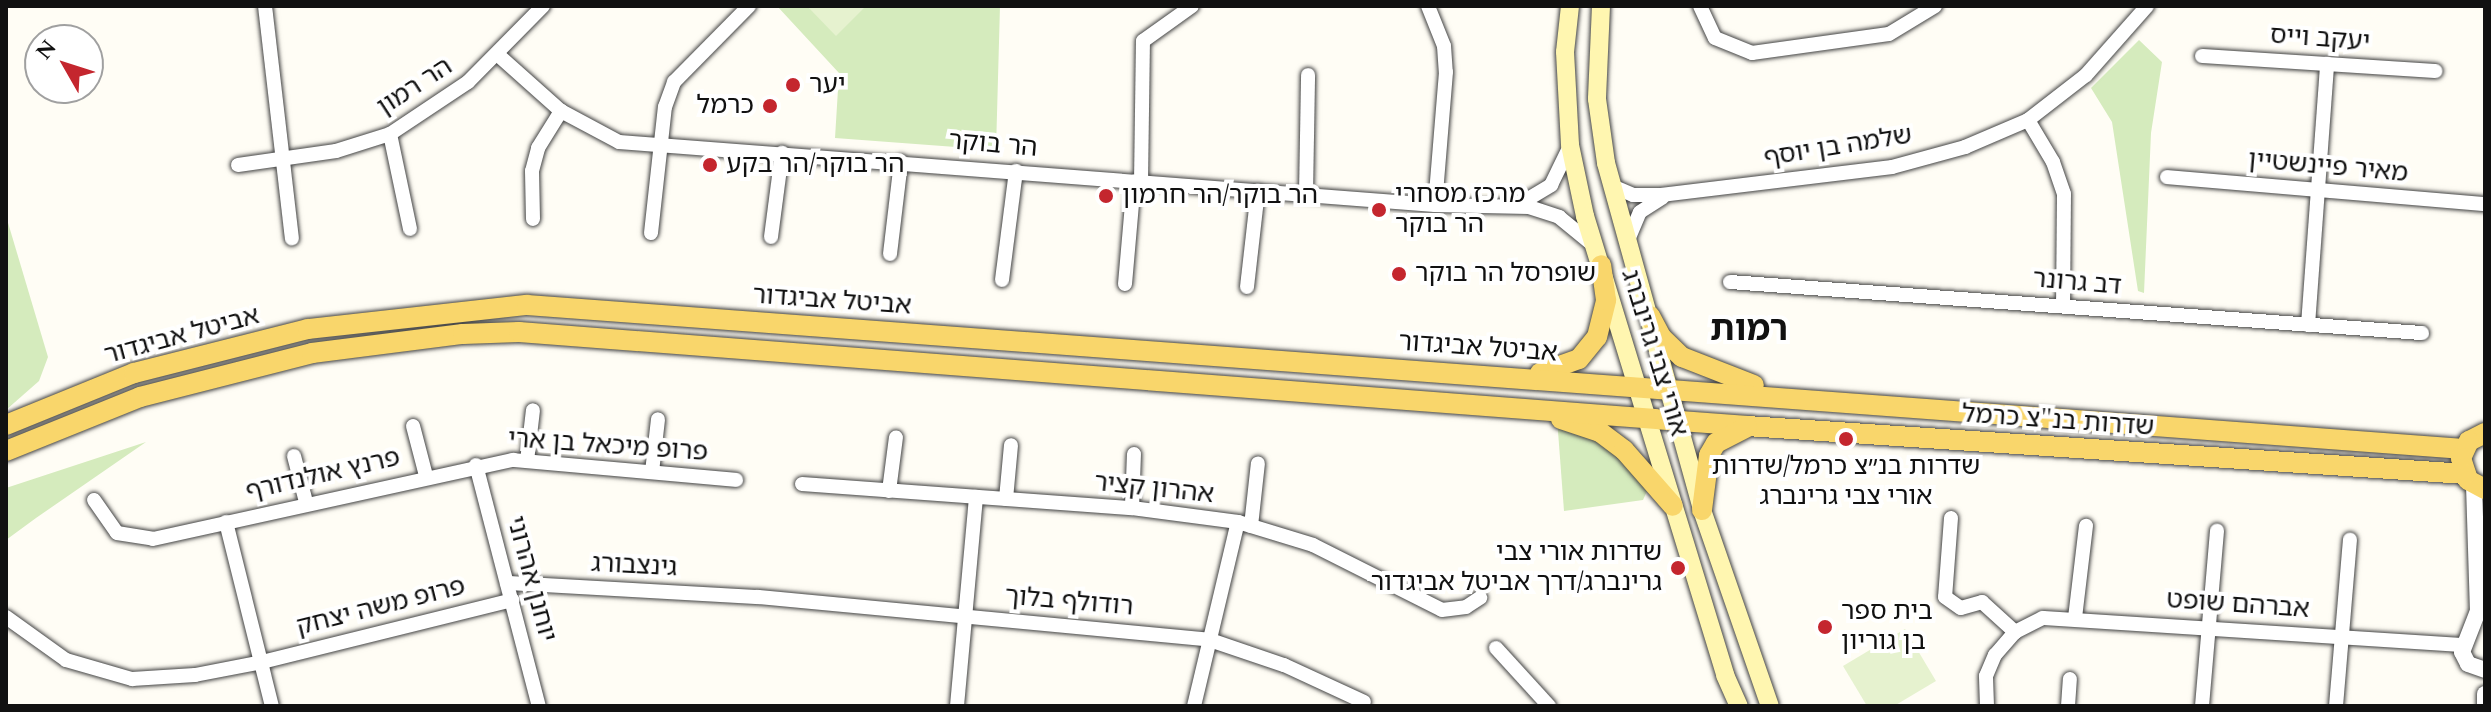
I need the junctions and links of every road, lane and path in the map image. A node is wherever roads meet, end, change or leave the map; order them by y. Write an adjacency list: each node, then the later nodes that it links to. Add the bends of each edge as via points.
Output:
1 (268, 6): 22 (street)
2 (543, 6): 11 (street, הר רמון)
3 (749, 6): 20 (street, via 674,82)
4 (1192, 6): 27 (street, via 1143,41)
5 (1428, 6): 34 (street, via 1444,46 1446,72)
6 (1570, 6): 19 (main road, אורי צבי גרינברג, via 1565,52)
7 (1601, 6): 28 (main road, אורי צבי גרינברג, via 1597,99)
8 (1700, 6): 9 (street, via 1715,38 1752,53 1889,34)
9 (1935, 6)
10 (2147, 6): 17 (street, שלמה בן יוסף, via 2086,75)
11 (497, 54): 16 (street, הר בוקר); 18 (street, הר רמון, via 435,109)
12 (2202, 56): 13 (street, יעקב וייס)
13 (2327, 64): 14 (street, יעקב וייס); 29 (street)
14 (2436, 71)
15 (1308, 75): 32 (street)
16 (561, 111): 20 (street, הר בוקר, via 619,142); 36 (street, via 538,148 532,171)
17 (2028, 120): 31 (street, שלמה בן יוסף, via 1965,147 1892,167); 48 (street, via 2053,162 2064,194)
18 (390, 134): 22 (street, הר רמון); 37 (street)
19 (1570, 145): 35 (street, via 1551,185); 43 (main road, אורי צבי גרינברג)
20 (660, 146): 21 (street, הר בוקר); 38 (street)
21 (782, 153): 23 (street, הר בוקר); 39 (street)
22 (281, 159): 24 (street, הר רמון); 40 (street)
23 (901, 162): 25 (street, הר בוקר); 42 (street)
24 (238, 165)
25 (1016, 171): 27 (street, הר בוקר); 44 (street)
26 (2167, 177): 29 (street, מאיר פיינשטיין)
27 (1137, 181): 30 (street, הר בוקר); 46 (street)
28 (1612, 186): 31 (street, שלמה בן יוסף, via 1633,195); 41 (main road, אורי צבי גרינברג)
29 (2318, 190): 33 (street, מאיר פיינשטיין); 50 (street)
30 (1258, 191): 32 (street, הר בוקר); 47 (street)
31 (1674, 193): 41 (street, שלמה בן יוסף, via 1640,212)
32 (1306, 194): 34 (street, הר בוקר)
33 (2485, 204)
34 (1435, 205): 35 (street, הר בוקר)
35 (1514, 206): 43 (street, הר בוקר, via 1559,217)
36 (533, 219)
37 (410, 229)
38 (651, 233)
39 (771, 237)
40 (292, 238)
41 (1628, 240): 49 (main road, אורי צבי גרינברג)
42 (890, 254)
43 (1597, 255): 52 (main road, via 1606,300 1597,337 1579,359 1560,370); 53 (main road, אורי צבי גרינברג)
44 (1002, 280)
45 (1730, 282): 48 (street, דב גרונר)
46 (1125, 284)
47 (1247, 287)
48 (2063, 306): 50 (street, דב גרונר)
49 (1650, 316): 54 (main road, אורי צבי גרינברג); 55 (main road, via 1661,337 1682,357)
50 (2308, 325): 51 (street, דב גרונר)
51 (2422, 333)
52 (1519, 377): 53 (main road, אביטל אביגדור); 61 (main road, אביטל אביגדור, via 527,305 308,329 134,373)
53 (1637, 385): 54 (main road, אביטל אביגדור); 59 (main road, אורי צבי גרינברג)
54 (1670, 387): 55 (main road, שדרות בנ"צ כרמל); 60 (main road, אורי צבי גרינברג)
55 (1789, 396): 67 (main road, שדרות בנ"צ כרמל)
56 (1511, 405): 59 (main road, אביטל אביגדור); 68 (main road, אביטל אביגדור, via 519,332 312,353 140,397); 84 (main road, via 1600,432 1638,463)
57 (533, 410): 71 (street)
58 (658, 419): 74 (street)
59 (1647, 419): 60 (main road, שדרות בנ"צ כרמל); 84 (main road, אורי צבי גרינברג)
60 (1678, 421): 63 (main road, שדרות בנ"צ כרמל); 86 (main road, אורי צבי גרינברג)
61 (6, 425)
62 (413, 426): 75 (street)
63 (1747, 426): 77 (main road, שדרות בנ"צ כרמל); 86 (main road, via 1716,443 1709,455)
64 (2485, 433): 67 (main road)
65 (896, 437): 79 (street)
66 (1011, 445): 81 (street)
67 (2464, 449): 77 (main road)
68 (6, 451)
69 (1134, 454): 85 (street)
70 (294, 456): 83 (street)
71 (527, 461): 73 (street, פרופ מיכאל בן ארי); 74 (street, פרופ מיכאל בן ארי)
72 (1258, 463): 89 (street)
73 (476, 465): 75 (street, פרנץ אולנדורף); 93 (street, יוחנן אהרוני)
74 (652, 472): 76 (street, פרופ מיכאל בן ארי)
75 (426, 476): 83 (street, פרנץ אולנדורף)
76 (736, 480)
77 (2474, 483): 102 (street, via 2478,611)
78 (802, 484): 79 (street, אהרון קציר)
79 (889, 491): 80 (street, אהרון קציר)
80 (976, 497): 81 (street, אהרון קציר); 98 (street)
81 (1006, 499): 85 (street, אהרון קציר)
82 (94, 500): 88 (street, via 117,533 135,538 153,539)
83 (306, 502): 88 (street, פרנץ אולנדורף)
84 (1673, 506): 116 (main road, אורי צבי גרינברג)
85 (1132, 508): 89 (street, אהרון קציר)
86 (1702, 510): 117 (main road, אורי צבי גרינברג)
87 (1951, 518): 101 (street, via 1945,597 1961,608 1982,602)
88 (226, 522): 106 (street, פרנץ אולנדורף)
89 (1244, 524): 95 (street, אהרון קציר, via 1313,545 1442,610 1466,607); 104 (street)
90 (2086, 526): 99 (street)
91 (2217, 531): 100 (street)
92 (2350, 540): 103 (street)
93 (507, 583): 94 (street, גינצבורג); 96 (street, יוחנן אהרוני)
94 (758, 597): 98 (street, רודולף בלוך)
95 (1480, 598)
96 (512, 600): 106 (street, פרופ משה יצחק); 112 (street, יוחנן אהרוני)
97 (6, 617): 106 (street, פרופ משה יצחק, via 66,660 132,679 195,675)
98 (965, 617): 104 (street, רודולף בלוך); 113 (street)
99 (2075, 618): 100 (street, אברהם שופט); 101 (street, אברהם שופט, via 2043,618)
100 (2209, 627): 103 (street, אברהם שופט); 120 (street)
101 (2015, 632): 118 (street, אברהם שופט, via 1995,655 1986,676)
102 (2472, 634): 103 (street, אברהם שופט); 107 (street, via 2468,664)
103 (2341, 636): 121 (street)
104 (1210, 640): 110 (street, רודולף בלוך, via 1284,665); 114 (street)
105 (1496, 648): 115 (street)
106 (262, 662): 111 (street, פרנץ אולנדורף)
107 (2485, 670)
108 (2070, 679): 119 (street)
109 (2485, 694): 122 (street)
110 (1364, 702)
111 (272, 706)
112 (539, 706)
113 (957, 706)
114 (1194, 706)
115 (1549, 706)
116 (1739, 706)
117 (1770, 706)
118 (1987, 706)
119 (2068, 706)
120 (2202, 706)
121 (2336, 706)
122 (2485, 706)

